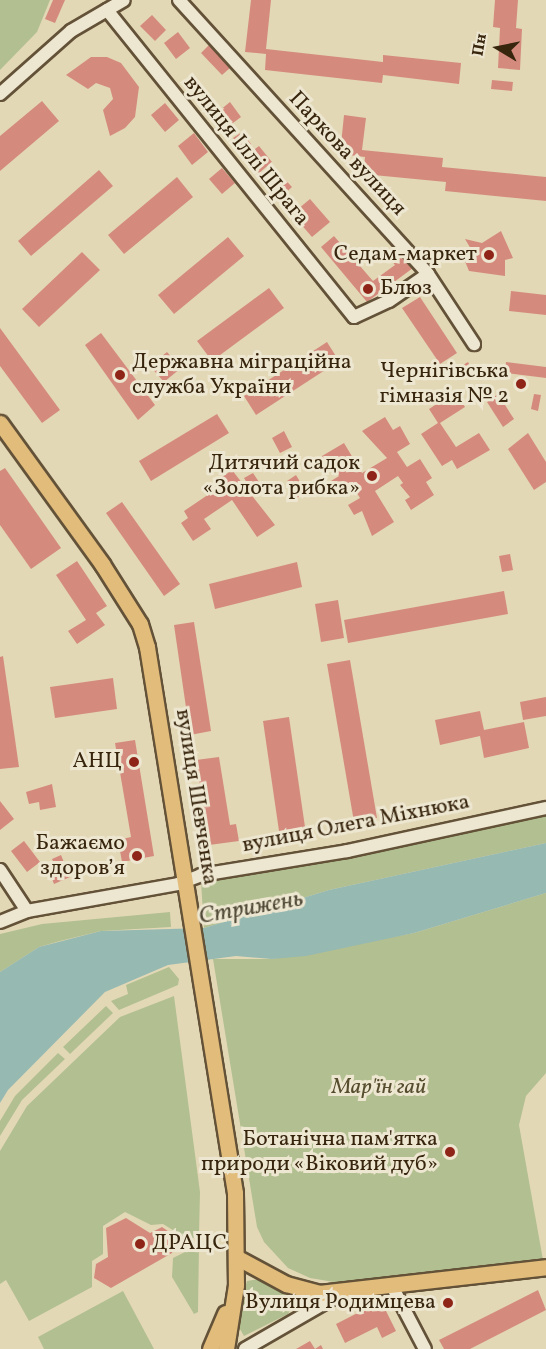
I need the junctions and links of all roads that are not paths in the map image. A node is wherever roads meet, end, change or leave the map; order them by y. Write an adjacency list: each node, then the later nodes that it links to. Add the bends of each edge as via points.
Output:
1 (124, 0): 3 (street)
2 (179, 0): 5 (street, Паркова вулиця)
3 (107, 10): 4 (street, via 71,31); 5 (street, вулиця Іллі Шрага, via 354,317 389,301)
4 (0, 94)
5 (428, 274): 6 (street, Паркова вулиця)
6 (474, 345)
7 (0, 423): 10 (main road, вулиця Шевченка, via 102,564 140,624 156,695)
8 (546, 808): 10 (street, вулиця Олега Міхнюка)
9 (0, 870): 11 (street)
10 (186, 881): 11 (street, вулиця Олега Міхнюка); 13 (main road, вулиця Шевченка, via 235,1193)
11 (27, 911): 12 (street, вулиця Олега Міхнюка)
12 (0, 922)
13 (236, 1257): 15 (main road); 16 (main road); 19 (main road, via 227,1306)
14 (546, 1267): 17 (main road)
15 (269, 1275): 16 (main road, via 253,1272); 18 (main road, via 299,1289)
16 (236, 1285): 20 (main road)
17 (392, 1286): 18 (main road); 22 (street)
18 (342, 1293): 21 (street)
19 (210, 1349)
20 (226, 1349)
21 (245, 1349)
22 (425, 1349)

